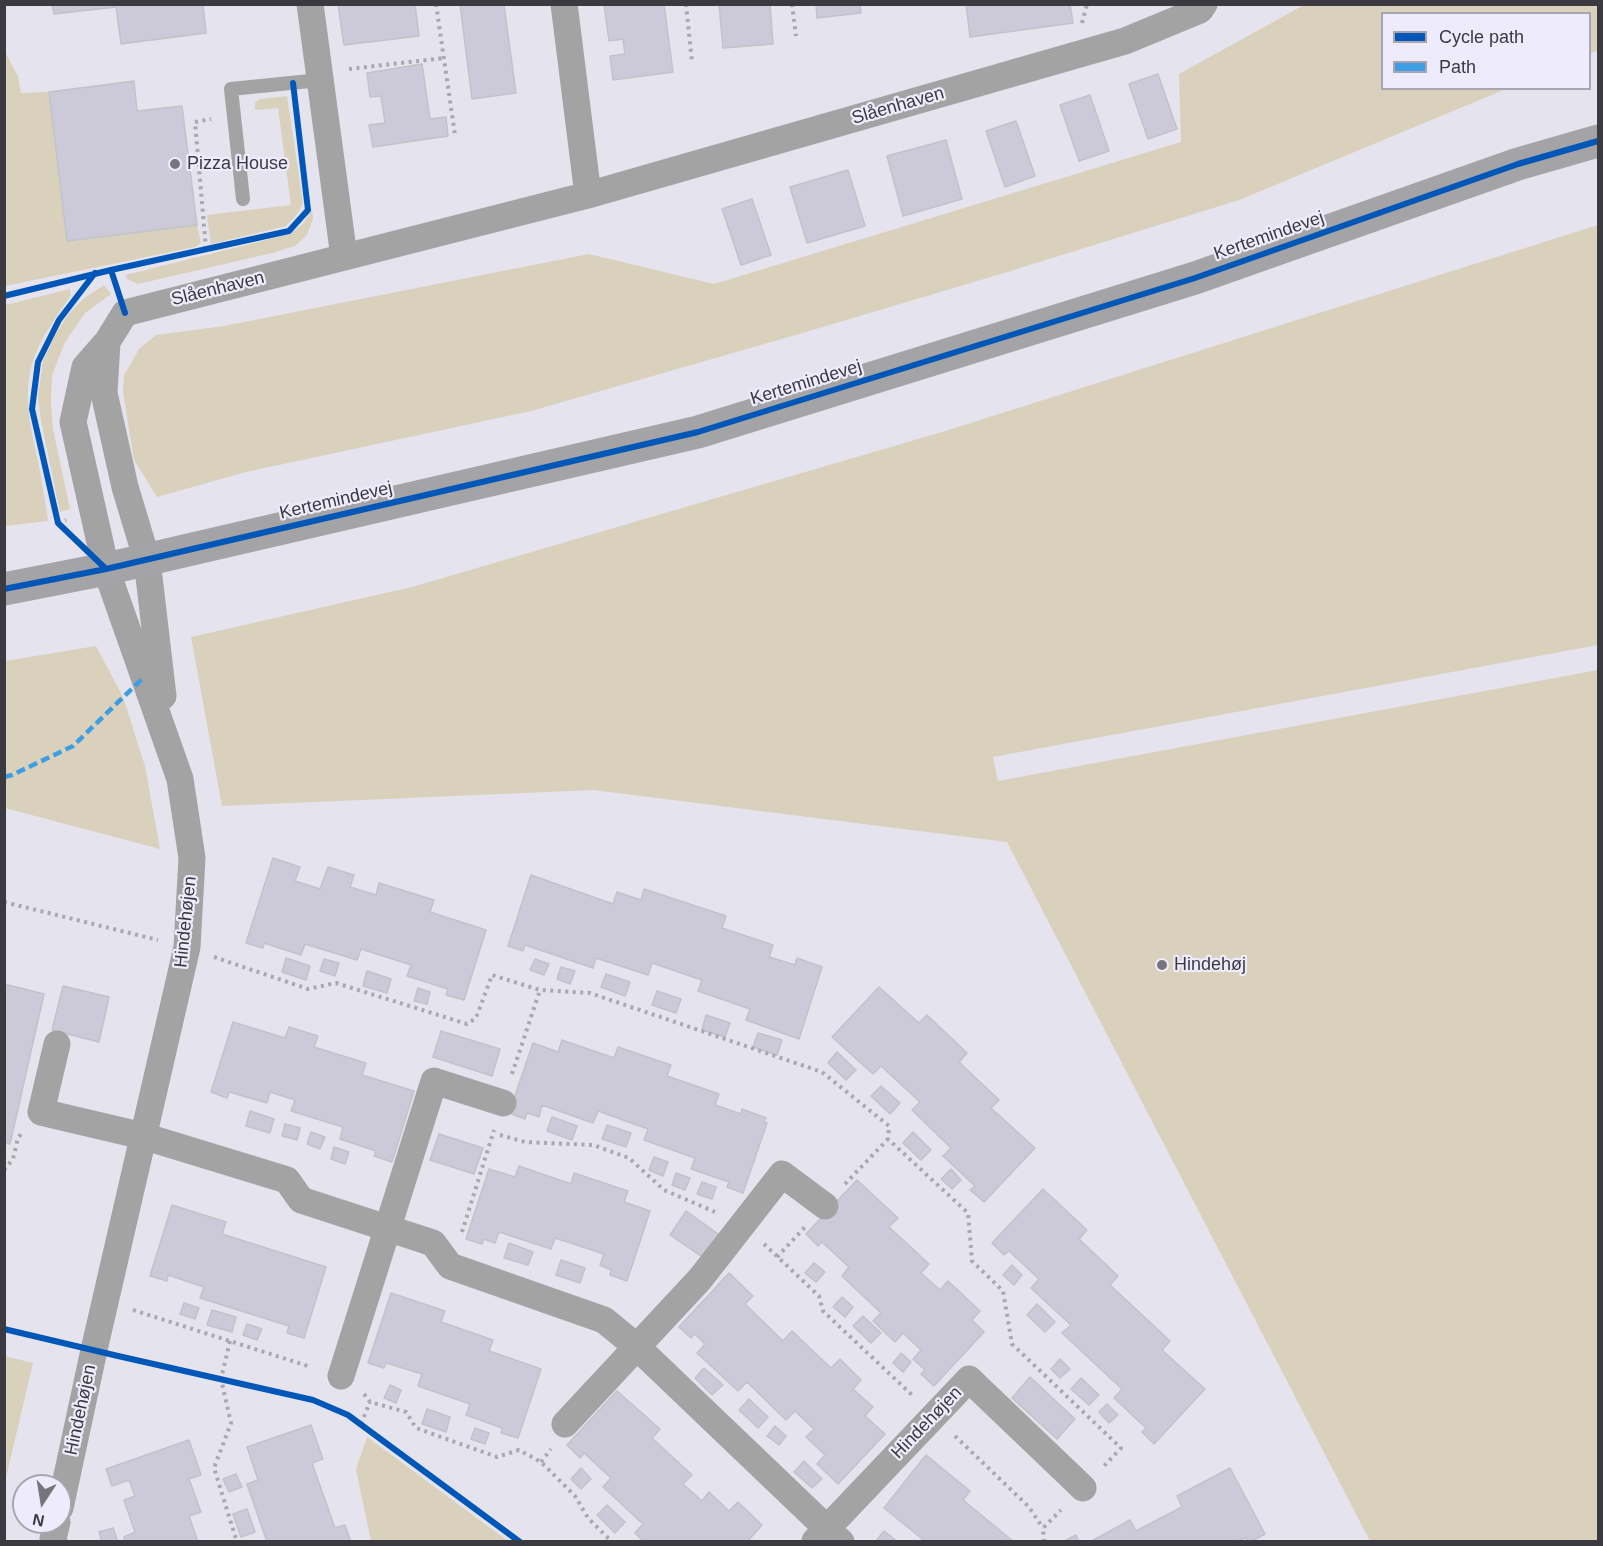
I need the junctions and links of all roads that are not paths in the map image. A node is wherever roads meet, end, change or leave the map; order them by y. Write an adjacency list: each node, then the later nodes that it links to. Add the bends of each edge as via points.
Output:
1 (310, 4): 4 (street)
2 (564, 4): 8 (street)
3 (1204, 4): 8 (street, Slåenhaven, via 1200,10 1125,41)
4 (319, 76): 9 (lane, via 231,89); 10 (street)
5 (1599, 125): 7 (main road, Kertemindevej)
6 (1599, 141): 7 (main road, Kertemindevej)
7 (1518, 164): 12 (main road, Kertemindevej, via 1195,278 698,432)
8 (588, 195): 10 (street, Slåenhaven)
9 (243, 199)
10 (344, 256): 11 (street, Slåenhaven, via 125,313)
11 (107, 342): 12 (street, Slåenhaven, via 104,393); 13 (street, Slåenhaven, via 85,367 72,422)
12 (147, 560): 13 (main road, Kertemindevej); 15 (street, Hindehøjen)
13 (106, 569): 14 (main road, Kertemindevej); 15 (street, Hindehøjen)
14 (4, 589)
15 (168, 742): 18 (street, Hindehøjen, via 180,780 192,858 187,947)
16 (57, 1044): 18 (street, Hindehøjen, via 41,1112)
17 (503, 1103): 20 (street, via 434,1081)
18 (143, 1136): 20 (street, Hindehøjen, via 287,1180 301,1200); 24 (street, Hindehøjen)
19 (825, 1206): 21 (street, via 782,1174 700,1279)
20 (387, 1228): 21 (street, Hindehøjen, via 433,1243 450,1266 604,1320); 22 (street)
21 (637, 1347): 23 (street); 26 (street, Hindehøjen)
22 (341, 1376)
23 (565, 1424)
24 (67, 1474)
25 (1083, 1488): 26 (street, Hindehøjen, via 969,1379)
26 (827, 1537)

